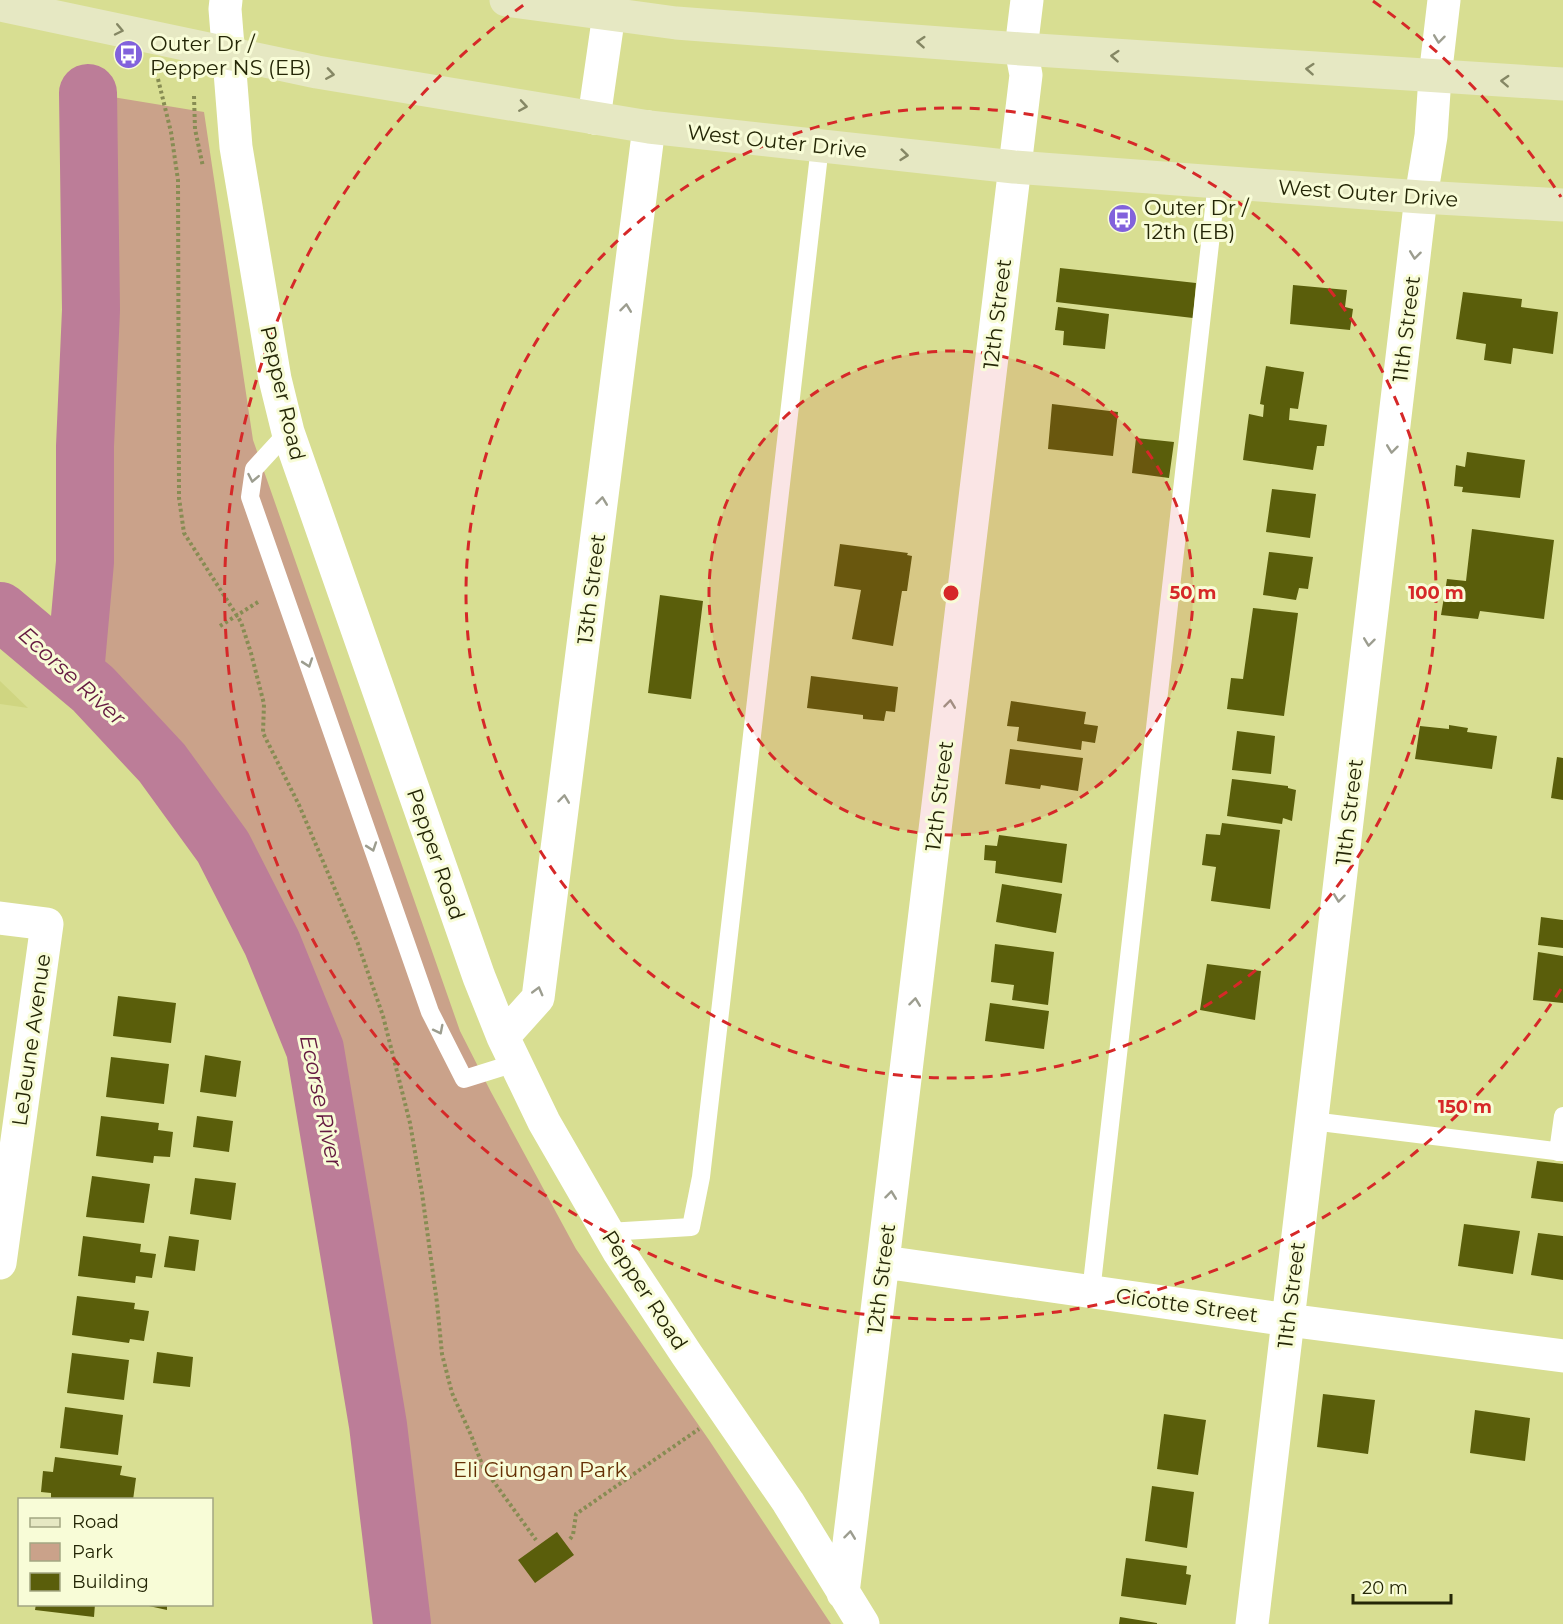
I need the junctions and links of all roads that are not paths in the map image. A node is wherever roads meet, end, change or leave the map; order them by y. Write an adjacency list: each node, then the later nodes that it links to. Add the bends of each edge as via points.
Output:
1 (226, 0): 9 (street, Pepper Road)
2 (506, 0): 6 (main road)
3 (1027, 0): 8 (street, 12th Street)
4 (1444, 0): 10 (street, 11th Street, one-way to 10)
5 (0, 5): 7 (main road, West Outer Drive)
6 (610, 7): 8 (main road, one-way to 6, via 676,23); 12 (street)
7 (74, 10): 9 (main road, West Outer Drive, one-way to 9)
8 (1021, 49): 10 (main road, one-way to 8); 15 (street, 12th Street, via 1026,75)
9 (228, 53): 12 (main road, West Outer Drive, one-way to 12, via 316,72); 19 (street, Pepper Road, via 236,147 275,378)
10 (1435, 77): 11 (main road, one-way to 10); 17 (street, 11th Street)
11 (1563, 84)
12 (594, 118): 13 (main road, West Outer Drive)
13 (649, 127): 14 (main road, West Outer Drive); 21 (street, 13th Street, one-way to 13, via 538,998)
14 (819, 146): 15 (main road, West Outer Drive, one-way to 15); 25 (lane, via 701,1177 691,1227)
15 (1014, 168): 16 (main road, West Outer Drive); 26 (street, 12th Street, one-way to 15)
16 (1217, 182): 17 (main road, West Outer Drive); 28 (lane)
17 (1421, 197): 18 (main road, West Outer Drive); 23 (street, 11th Street, one-way to 23)
18 (1563, 205)
19 (288, 432): 21 (street, Pepper Road, via 479,977); 21 (lane, one-way to 21, via 254,469 250,497 430,1012 464,1079)
20 (0, 918): 27 (street, LeJeune Avenue, via 47,924)
21 (509, 1050): 25 (street, Pepper Road, via 544,1122)
22 (1563, 1116): 24 (lane)
23 (1312, 1121): 24 (lane); 29 (street, 11th Street)
24 (1560, 1152)
25 (608, 1232): 31 (street, Pepper Road, via 788,1502)
26 (884, 1262): 28 (street, Cicotte Street); 31 (street, 12th Street, one-way to 26)
27 (0, 1263)
28 (1091, 1292): 29 (street, Cicotte Street)
29 (1288, 1320): 30 (street, Cicotte Street); 33 (street, 11th Street)
30 (1563, 1356)
31 (843, 1593): 32 (street, Pepper Road)
32 (863, 1624)
33 (1252, 1624)

